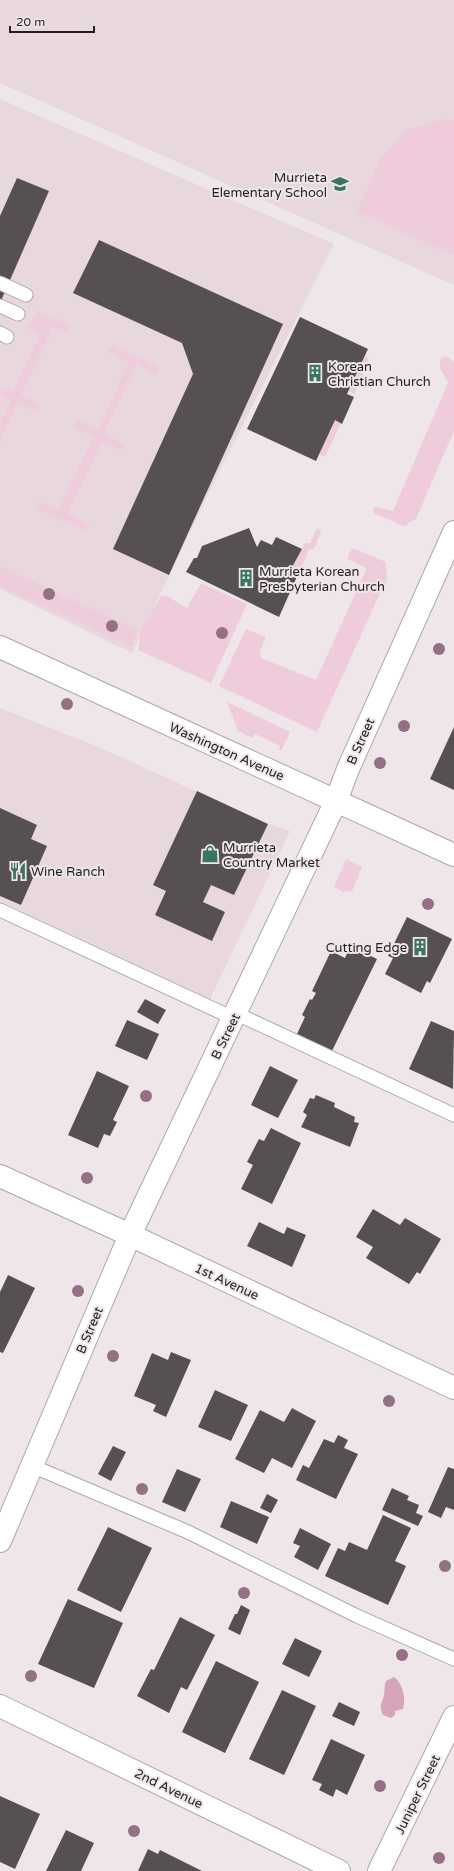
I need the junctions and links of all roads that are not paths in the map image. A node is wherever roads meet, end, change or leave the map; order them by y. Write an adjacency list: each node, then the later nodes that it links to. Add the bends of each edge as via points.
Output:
1 (0, 284): 2 (lane)
2 (26, 295)
3 (0, 306): 4 (lane)
4 (18, 314)
5 (454, 532): 7 (street, B Street)
6 (0, 647): 7 (street, Washington Avenue)
7 (336, 801): 8 (street, Washington Avenue); 10 (street, B Street)
8 (454, 854)
9 (0, 910): 10 (lane)
10 (234, 1016): 11 (lane); 13 (street, B Street)
11 (454, 1114)
12 (0, 1176): 13 (street, 1st Avenue)
13 (130, 1235): 14 (street, 1st Avenue); 15 (street, B Street)
14 (454, 1388)
15 (32, 1466): 16 (street, B Street); 17 (lane, via 188,1532 357,1616)
16 (0, 1542)
17 (454, 1659)
18 (0, 1706): 20 (street, 2nd Avenue)
19 (454, 1718): 21 (street, Juniper Street)
20 (339, 1871)
21 (379, 1871)

